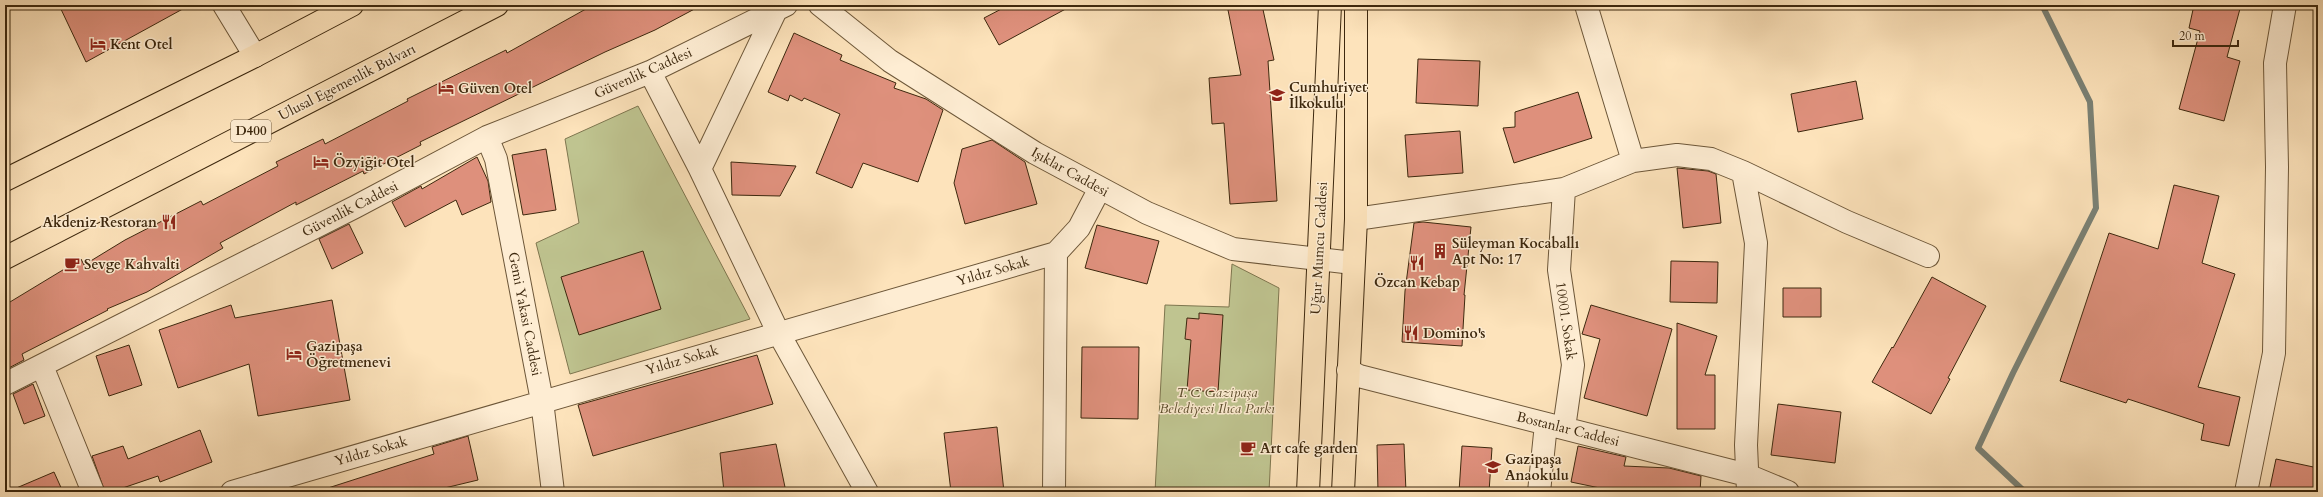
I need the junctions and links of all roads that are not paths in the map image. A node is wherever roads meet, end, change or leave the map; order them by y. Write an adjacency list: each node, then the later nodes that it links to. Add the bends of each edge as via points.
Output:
1 (224, 5): 10 (street)
2 (352, 5): 10 (main road)
3 (497, 5): 22 (main road, Ulusal Egemenlik Bulvarı / D400)
4 (820, 5): 17 (street, Işıklar Caddesi, via 890,61 1035,153)
5 (1330, 5): 23 (main road, Uğur Mumcu Caddesi)
6 (1356, 5): 19 (main road)
7 (1586, 5): 13 (street)
8 (2285, 5): 41 (street, via 2275,63 2277,168 2274,353)
9 (781, 8): 11 (street, Güvenlik Caddesi); 14 (street)
10 (255, 56): 16 (main road)
11 (650, 72): 12 (street, Güvenlik Caddesi); 14 (street)
12 (487, 138): 26 (street, Güvenlik Caddesi); 29 (street, Gemi Yakasi Caddesi, via 496,159)
13 (1633, 161): 15 (street, via 1677,155 1711,159); 18 (street)
14 (700, 169): 25 (street)
15 (1743, 172): 21 (street, via 1847,222); 31 (street, via 1756,243 1746,445)
16 (5, 180)
17 (1100, 188): 20 (street, via 1079,228); 23 (street, Işıklar Caddesi, via 1147,214 1233,249)
18 (1564, 190): 19 (street); 30 (street, 10001. Sokak, via 1559,270 1573,365)
19 (1356, 219): 24 (main road)
20 (1056, 253): 25 (street, Yıldız Sokak); 36 (street)
21 (1928, 256)
22 (5, 258)
23 (1318, 260): 24 (street, Işıklar Caddesi); 37 (main road, Uğur Mumcu Caddesi)
24 (1353, 263): 27 (main road)
25 (778, 332): 29 (street, Yıldız Sokak); 35 (street)
26 (42, 366): 28 (street, Güvenlik Caddesi); 32 (street)
27 (1348, 370): 30 (street, Bostanlar Caddesi, via 1359,376); 38 (main road)
28 (5, 384)
29 (542, 401): 33 (street, Yıldız Sokak); 34 (street, Gemi Yakasi Caddesi)
30 (1555, 426): 31 (street, Bostanlar Caddesi); 39 (street, 10001. Sokak)
31 (1748, 484): 40 (street, Bostanlar Caddesi)
32 (93, 492)
33 (232, 492)
34 (554, 492)
35 (867, 492)
36 (1054, 492)
37 (1308, 492)
38 (1343, 492)
39 (1539, 492)
40 (1788, 492)
41 (2246, 492)

